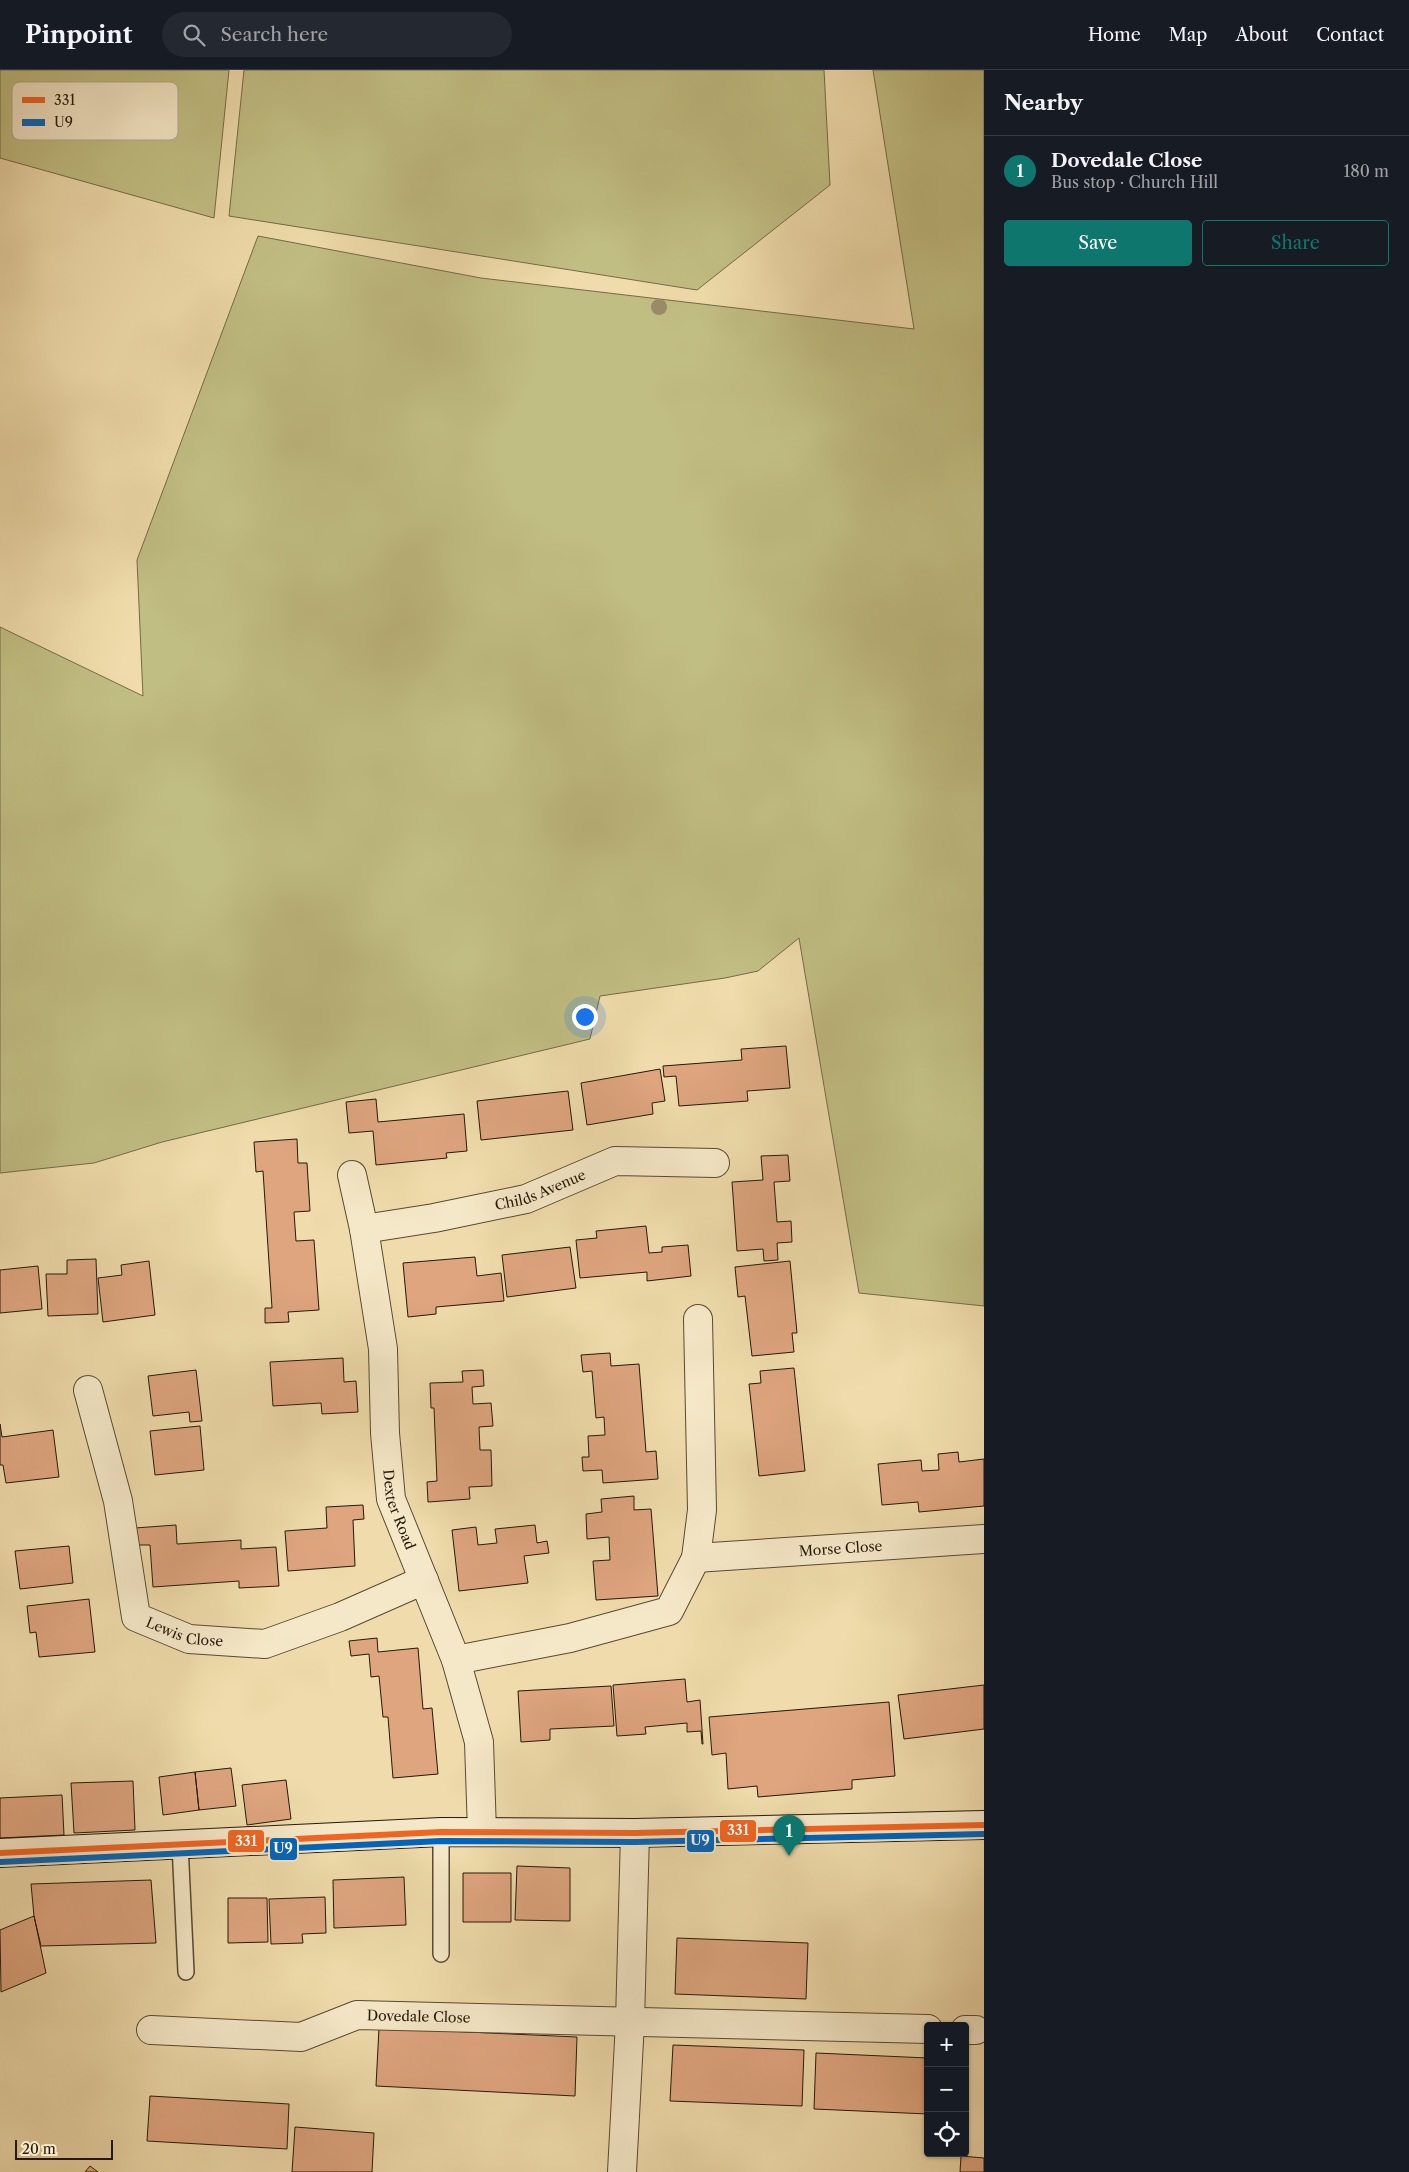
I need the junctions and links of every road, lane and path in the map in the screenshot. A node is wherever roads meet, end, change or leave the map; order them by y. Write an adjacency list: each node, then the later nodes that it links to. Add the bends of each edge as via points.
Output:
1 (715, 1164): 3 (street, Childs Avenue, via 615,1162 526,1199)
2 (352, 1175): 3 (street, Dexter Road)
3 (364, 1229): 8 (street, Dexter Road, via 383,1349 391,1499)
4 (698, 1320): 7 (street, via 702,1510)
5 (88, 1390): 8 (street, Lewis Close, via 118,1501 136,1617 189,1639 265,1644 340,1617)
6 (984, 1539): 7 (street, Morse Close)
7 (696, 1558): 9 (street, via 669,1610 570,1638)
8 (424, 1580): 9 (street, Dexter Road)
9 (456, 1660): 12 (street, Dexter Road, via 479,1742)
10 (984, 1825): 13 (street)
11 (442, 1832): 12 (street); 14 (street); 16 (lane)
12 (482, 1832): 13 (street)
13 (635, 1833): 18 (street)
14 (180, 1844): 15 (street); 17 (lane)
15 (0, 1853)
16 (442, 1954)
17 (186, 1972)
18 (630, 2022): 19 (street, Dovedale Close); 20 (street, Dovedale Close, via 357,2015 301,2037); 21 (street)
19 (924, 2029)
20 (152, 2030)
21 (622, 2172)

